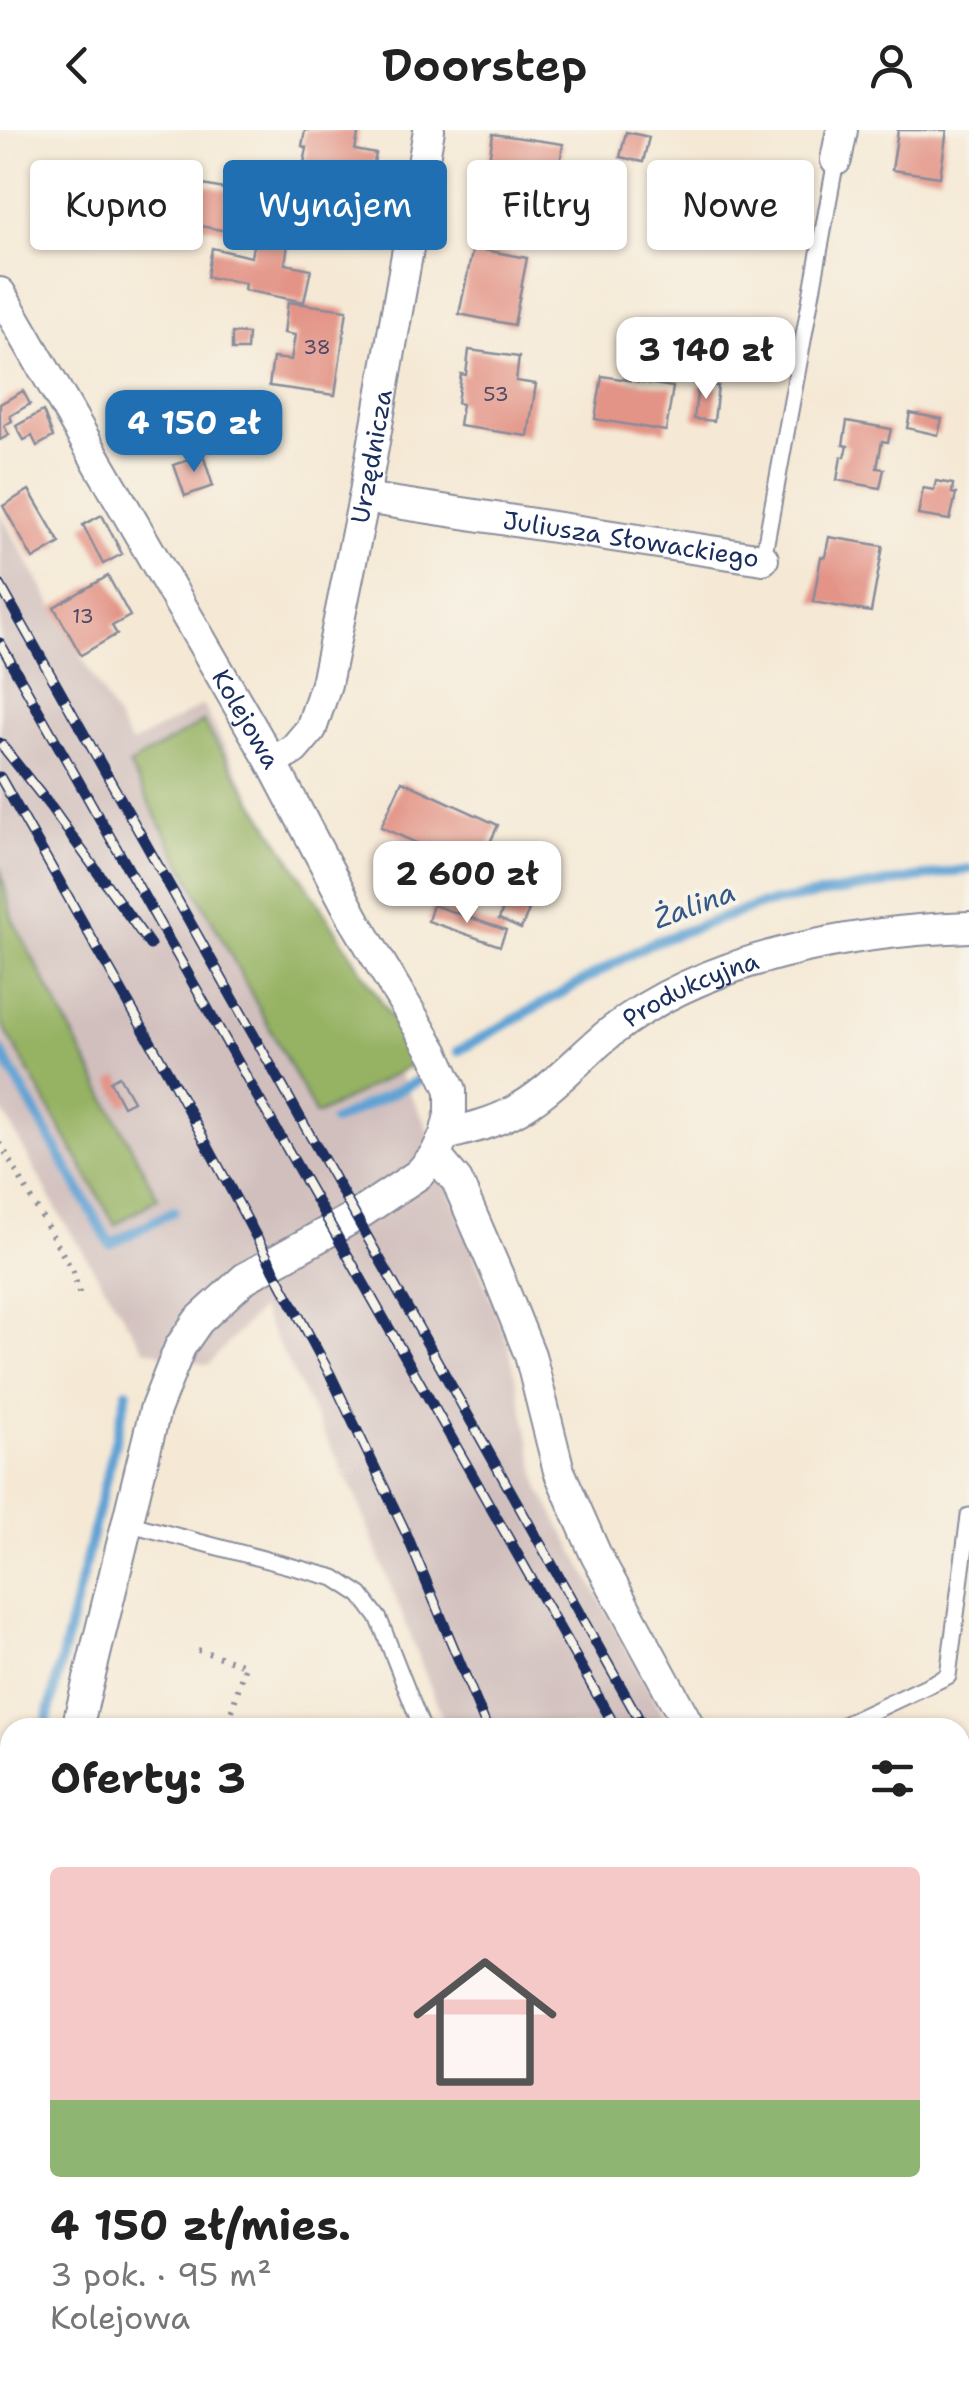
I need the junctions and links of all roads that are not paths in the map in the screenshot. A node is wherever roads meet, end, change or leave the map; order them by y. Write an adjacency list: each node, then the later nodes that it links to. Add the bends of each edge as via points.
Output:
1 (429, 130): 4 (street, Urzędnicza)
2 (839, 145): 5 (lane, Juliusza Słowackiego)
3 (0, 293): 6 (street, Kolejowa)
4 (364, 498): 5 (street, Juliusza Słowackiego); 6 (street, Urzędnicza, via 311,729)
5 (763, 559)
6 (272, 763): 8 (street, Kolejowa, via 434,1053 450,1090)
7 (969, 927): 8 (street, Produkcyjna, via 881,932 700,980 612,1030 512,1113)
8 (440, 1145): 10 (street, via 419,1174 245,1278 198,1321 154,1410); 13 (street, via 530,1355 559,1471)
9 (969, 1516): 14 (lane, via 948,1676)
10 (127, 1523): 11 (street); 12 (lane, via 335,1578 361,1595 380,1619)
11 (79, 1718)
12 (418, 1718)
13 (685, 1718)
14 (858, 1718)

